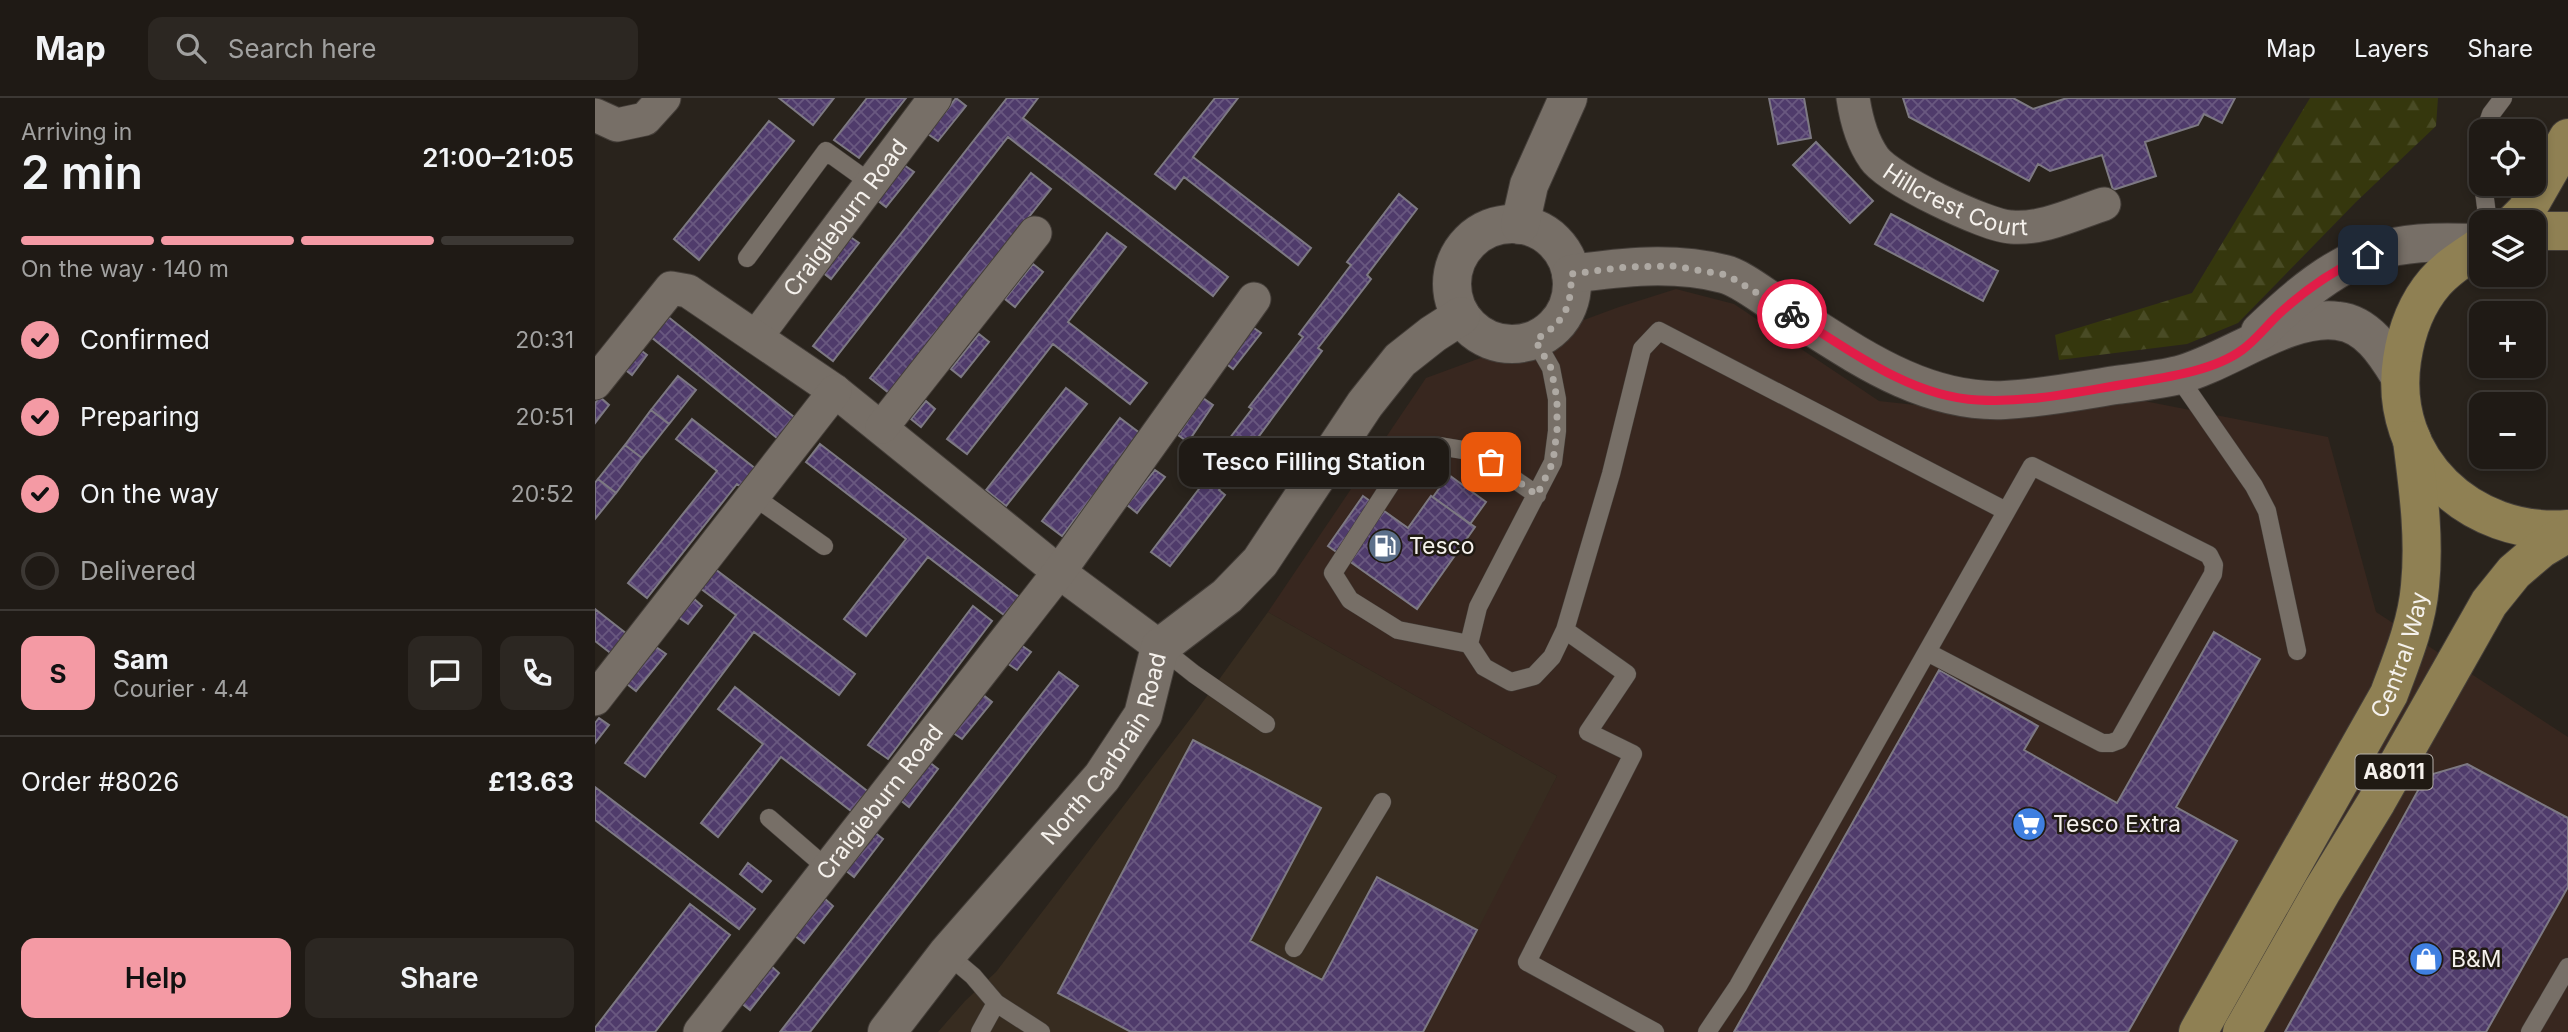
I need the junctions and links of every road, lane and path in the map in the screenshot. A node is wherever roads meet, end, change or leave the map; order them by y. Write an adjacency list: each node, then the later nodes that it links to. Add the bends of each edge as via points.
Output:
1 (664, 98): 6 (street, via 645,119 617,125)
2 (935, 98): 9 (street, Craigieburn Road)
3 (1853, 98): 10 (street, Hillcrest Court, via 1857,122 1874,159 1898,179 1993,224 2033,226)
4 (2504, 98): 7 (lane)
5 (1567, 101): 12 (street, via 1529,186)
6 (595, 115)
7 (2489, 119)
8 (2568, 138): 11 (main road)
9 (872, 184): 18 (lane, via 826,151); 22 (street, Craigieburn Road)
10 (2104, 204)
11 (2527, 210)
12 (1520, 225): 19 (street, via 1554,241); 21 (street, via 1501,225 1483,232 1457,260 1454,299)
13 (2546, 231): 14 (main road)
14 (2568, 231)
15 (1035, 233): 29 (street)
16 (2469, 245): 24 (street, via 2411,244 2353,261 2281,311)
17 (2469, 253): 26 (main road, via 2434,283 2416,311 2404,342)
18 (747, 258)
19 (1571, 274): 23 (street, via 1565,313 1552,330); 25 (street, via 1673,266 1727,275 1890,373 1925,388 1976,400 2046,397)
20 (1254, 299): 36 (street, Craigieburn Road)
21 (1461, 316): 23 (street, via 1486,338 1519,344); 39 (street, North Carbrain Road, via 1400,360 1364,404 1260,562 1227,596)
22 (756, 337): 27 (street, via 688,291 671,288); 28 (street)
23 (1535, 340): 31 (lane, via 1551,368 1557,399 1553,462)
24 (2241, 351): 25 (street); 26 (street, via 2291,326 2337,320 2367,334)
25 (2177, 375): 40 (lane, via 2267,511)
26 (2399, 375): 30 (main road, via 2402,408)
27 (595, 383)
28 (835, 391): 29 (street); 32 (street)
29 (882, 427): 36 (street)
30 (2412, 440): 34 (main road, via 2444,487 2466,505 2518,528); 57 (main road, Central Way / A8011, via 2419,502 2420,587 2410,637 2389,694)
31 (1537, 495): 38 (lane, via 1478,607); 38 (lane, via 1475,452 1439,446 1412,451 1333,573 1350,600 1398,631)
32 (753, 496): 35 (lane); 42 (street)
33 (2006, 511): 37 (lane, via 1659,331 1642,349); 41 (lane); 41 (lane, via 2032,466 2209,555 2213,574 2119,740 2111,743 2053,719)
34 (2568, 531): 58 (main road, Central Way / A8011, via 2514,572 2489,603)
35 (824, 546)
36 (1059, 572): 39 (street); 46 (street, Craigieburn Road)
37 (1565, 630): 38 (lane, via 1552,657 1534,676 1511,682 1484,667); 55 (lane, via 1627,674 1588,732 1633,754 1527,962)
38 (1469, 644)
39 (1160, 647): 43 (lane); 48 (street, North Carbrain Road, via 1143,715 1103,777)
40 (2297, 651)
41 (1927, 652): 56 (lane, via 1738,986)
42 (595, 699)
43 (1266, 724)
44 (1382, 802): 47 (lane)
45 (769, 818): 46 (lane)
46 (829, 870): 51 (street, Craigieburn Road)
47 (1294, 948)
48 (947, 954): 50 (lane); 52 (street, North Carbrain Road)
49 (2568, 967): 59 (lane)
50 (996, 1003): 53 (lane); 54 (lane)
51 (700, 1032)
52 (887, 1032)
53 (980, 1032)
54 (1041, 1032)
55 (1654, 1032)
56 (1707, 1032)
57 (2198, 1032)
58 (2242, 1032)
59 (2529, 1032)

